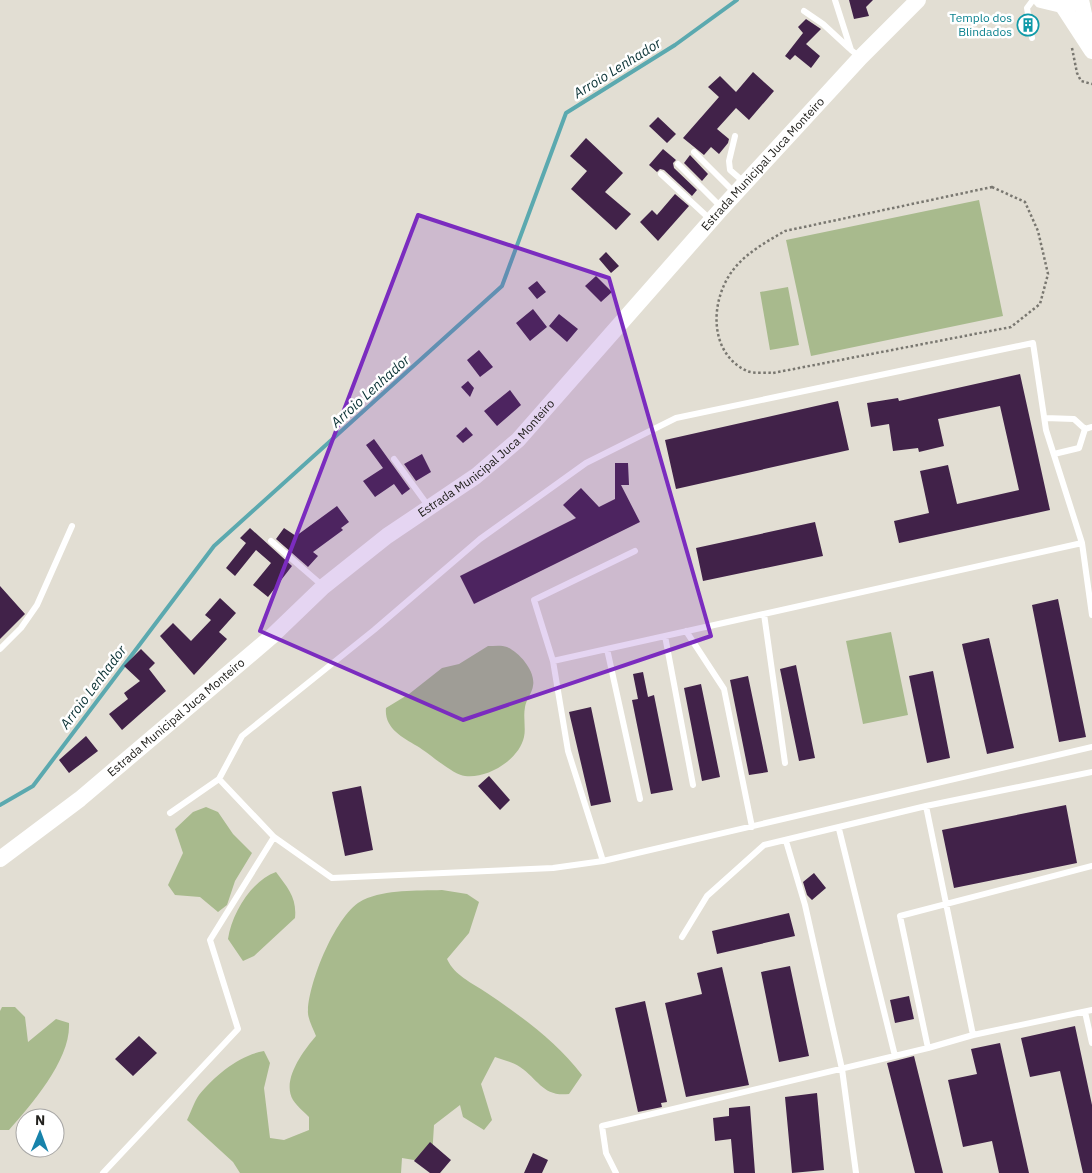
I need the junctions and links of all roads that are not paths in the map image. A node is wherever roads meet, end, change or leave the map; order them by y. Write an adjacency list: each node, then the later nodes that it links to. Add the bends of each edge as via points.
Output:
1 (835, 0): 10 (lane)
2 (918, 0): 10 (street, Estrada Municipal Juca Monteiro)
3 (1033, 0): 8 (lane, via 1027,8)
4 (1041, 0): 6 (street)
5 (1080, 0): 6 (street); 9 (street)
6 (1062, 5): 9 (street)
7 (804, 11): 10 (lane)
8 (1032, 38)
9 (1092, 50)
10 (856, 54): 15 (street, Estrada Municipal Juca Monteiro)
11 (735, 136): 15 (lane, via 729,162)
12 (694, 152): 15 (lane)
13 (678, 164): 16 (lane)
14 (661, 174): 17 (lane)
15 (740, 188): 16 (street, Estrada Municipal Juca Monteiro)
16 (722, 208): 17 (street, Estrada Municipal Juca Monteiro)
17 (712, 221): 22 (street, Estrada Municipal Juca Monteiro, via 518,440 476,476)
18 (1045, 418): 19 (lane, via 1074,419); 20 (lane); 38 (lane, via 1033,343 676,418 586,462 480,540 242,736)
19 (1089, 428): 20 (lane, via 1079,448)
20 (1054, 454): 25 (lane)
21 (394, 459): 22 (lane)
22 (429, 508): 27 (street, Estrada Municipal Juca Monteiro, via 387,536)
23 (72, 526): 33 (lane, via 37,605)
24 (271, 541): 27 (lane)
25 (1082, 544): 28 (lane); 29 (lane)
26 (635, 551): 34 (lane, via 534,600)
27 (323, 587): 47 (street, Estrada Municipal Juca Monteiro, via 272,638 88,793)
28 (764, 614): 30 (lane); 36 (lane)
29 (1092, 615)
30 (686, 631): 31 (lane); 43 (lane, via 724,690)
31 (665, 636): 32 (lane); 39 (lane)
32 (607, 649): 34 (lane); 40 (lane)
33 (0, 650)
34 (553, 661): 48 (lane, via 568,751)
35 (1092, 747): 43 (lane)
36 (785, 763)
37 (1092, 772): 41 (lane)
38 (219, 779): 42 (lane); 45 (lane)
39 (693, 785)
40 (640, 799)
41 (926, 806): 44 (lane); 50 (lane)
42 (170, 813)
43 (752, 826): 48 (lane)
44 (839, 829): 46 (lane); 56 (lane)
45 (274, 837): 48 (lane, via 332,878 553,868); 58 (lane, via 210,940 238,1029)
46 (786, 841): 51 (lane, via 764,845 707,896); 57 (lane, via 805,905)
47 (0, 859)
48 (603, 861)
49 (1092, 866): 50 (lane)
50 (946, 904): 53 (lane); 55 (lane, via 900,916)
51 (682, 937)
52 (1088, 1011): 53 (lane); 54 (lane)
53 (973, 1035): 55 (lane)
54 (1092, 1043)
55 (928, 1048): 56 (lane)
56 (894, 1056): 57 (lane)
57 (842, 1069): 59 (lane, via 602,1126 606,1153); 60 (lane)
58 (103, 1173)
59 (616, 1173)
60 (856, 1173)

